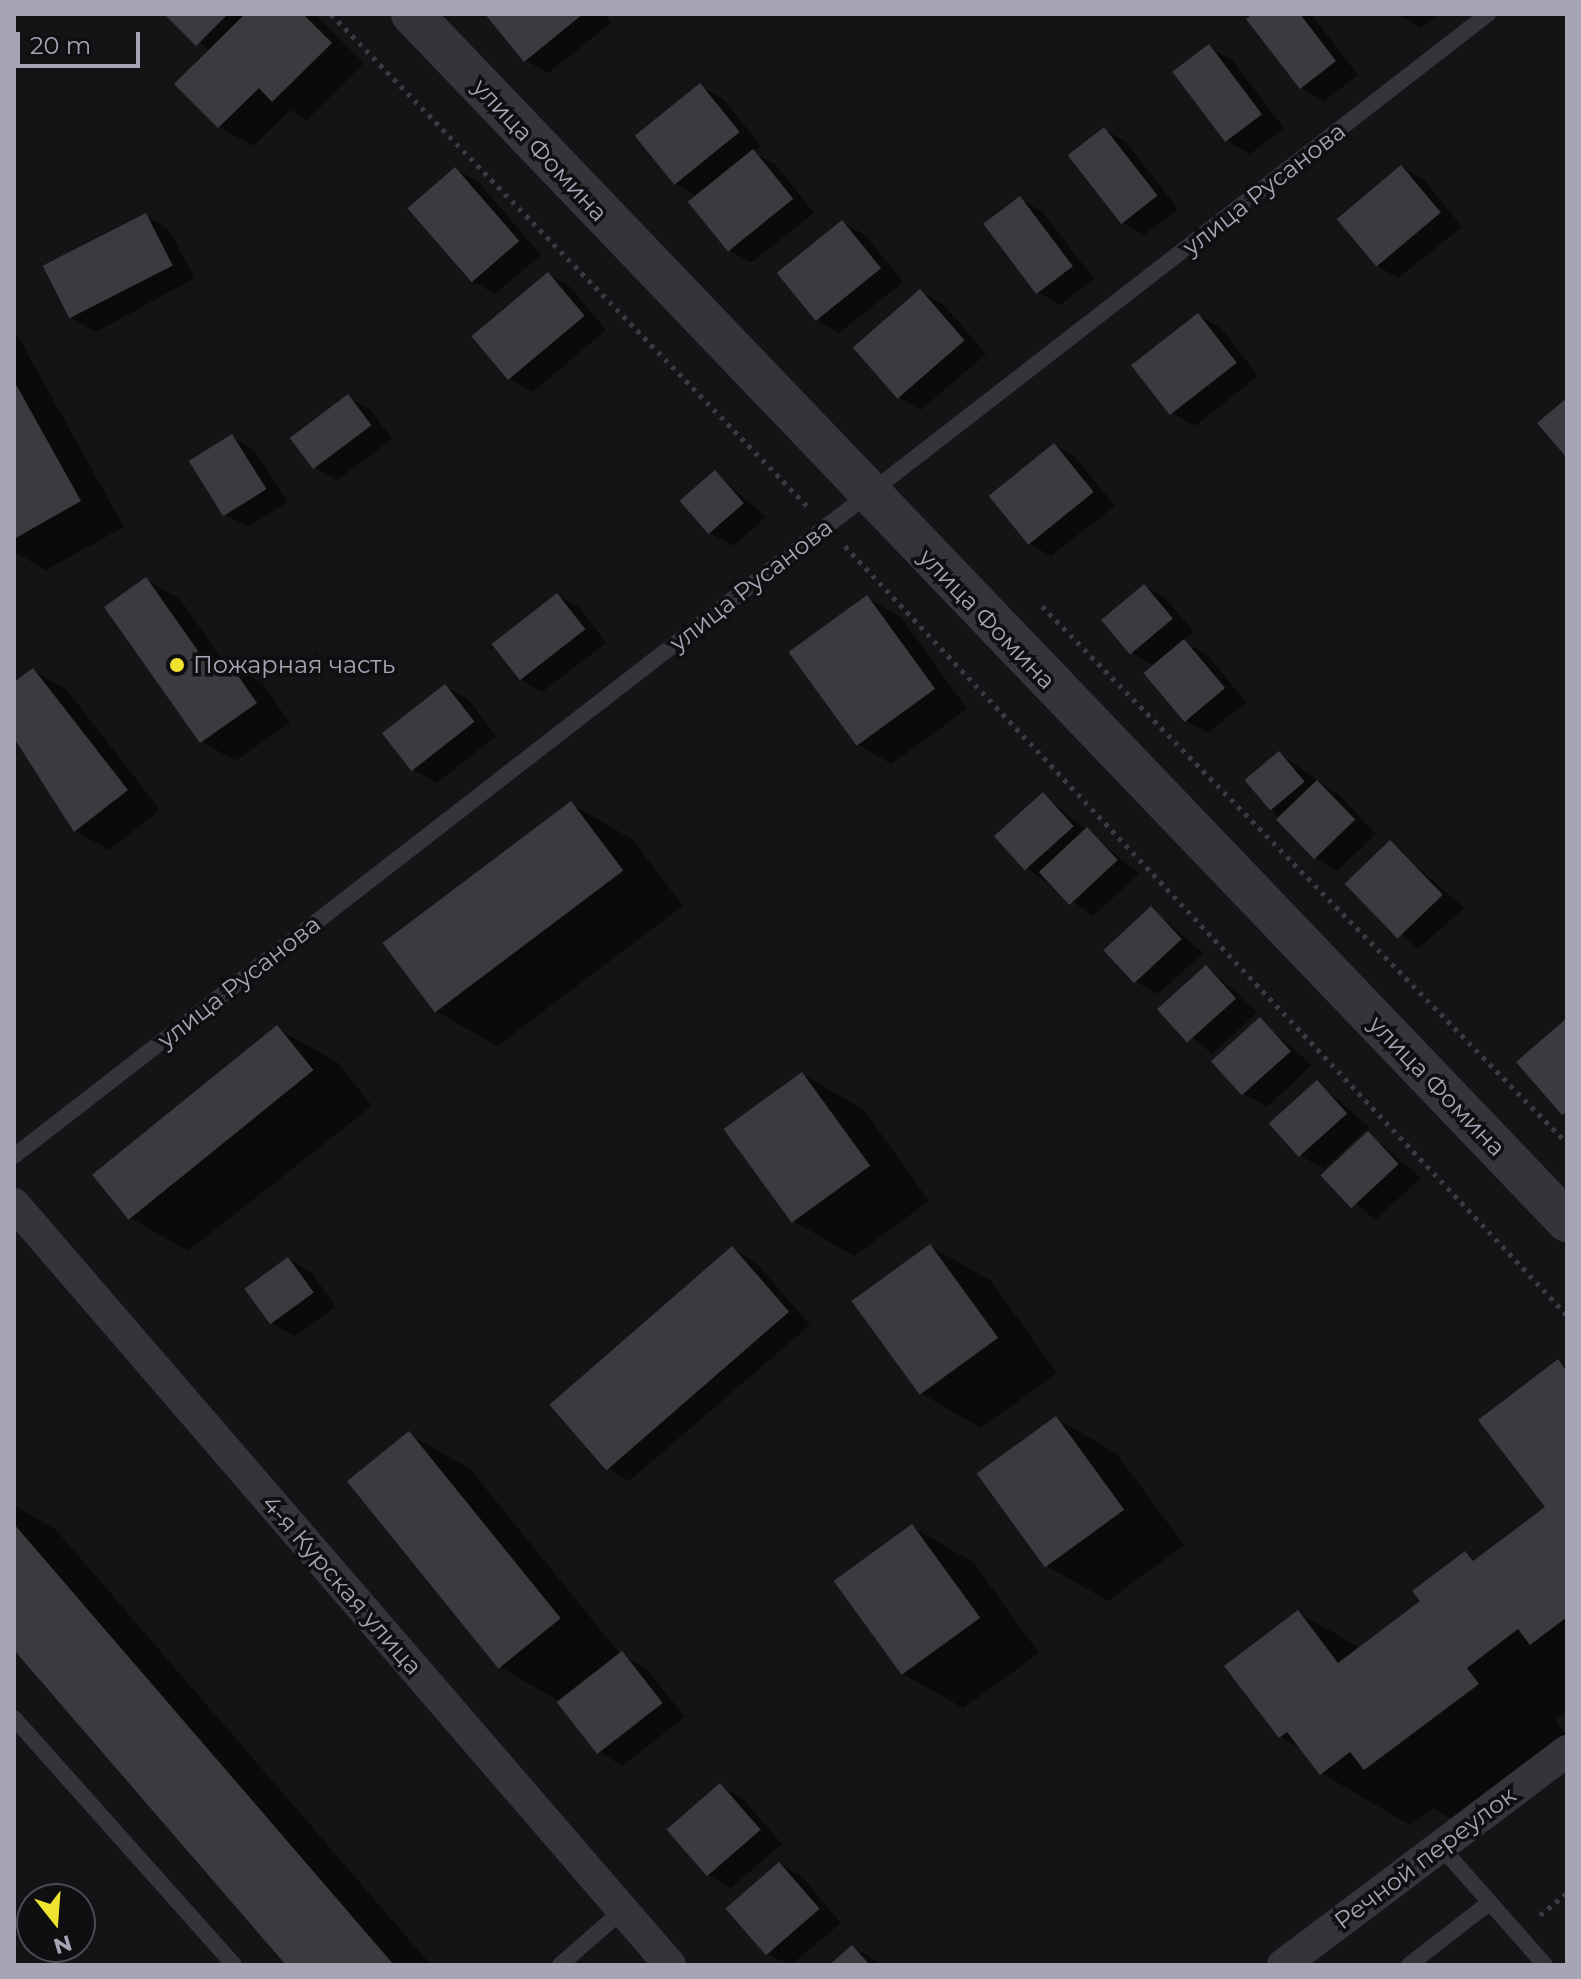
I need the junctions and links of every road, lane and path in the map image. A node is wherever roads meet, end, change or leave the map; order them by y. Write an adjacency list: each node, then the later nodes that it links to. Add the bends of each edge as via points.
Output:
1 (331, 14): 5 (path)
2 (412, 14): 4 (street, улица Фомина)
3 (1488, 14): 4 (lane, улица Русанова)
4 (869, 496): 5 (lane, улица Русанова); 10 (street, улица Фомина)
5 (827, 526): 8 (lane, улица Русанова); 11 (path)
6 (1039, 603): 7 (path)
7 (1567, 1143)
8 (14, 1156)
9 (14, 1204): 16 (street, 4-я Курская улица)
10 (1567, 1221)
11 (1567, 1315)
12 (14, 1718): 17 (lane)
13 (1567, 1751): 14 (street, Речной переулок)
14 (1441, 1847): 15 (lane); 20 (street, Речной переулок)
15 (1489, 1903): 21 (lane); 22 (lane)
16 (622, 1911): 18 (lane); 19 (street, 4-я Курская улица)
17 (234, 1965)
18 (560, 1965)
19 (670, 1965)
20 (1283, 1965)
21 (1409, 1965)
22 (1545, 1965)

